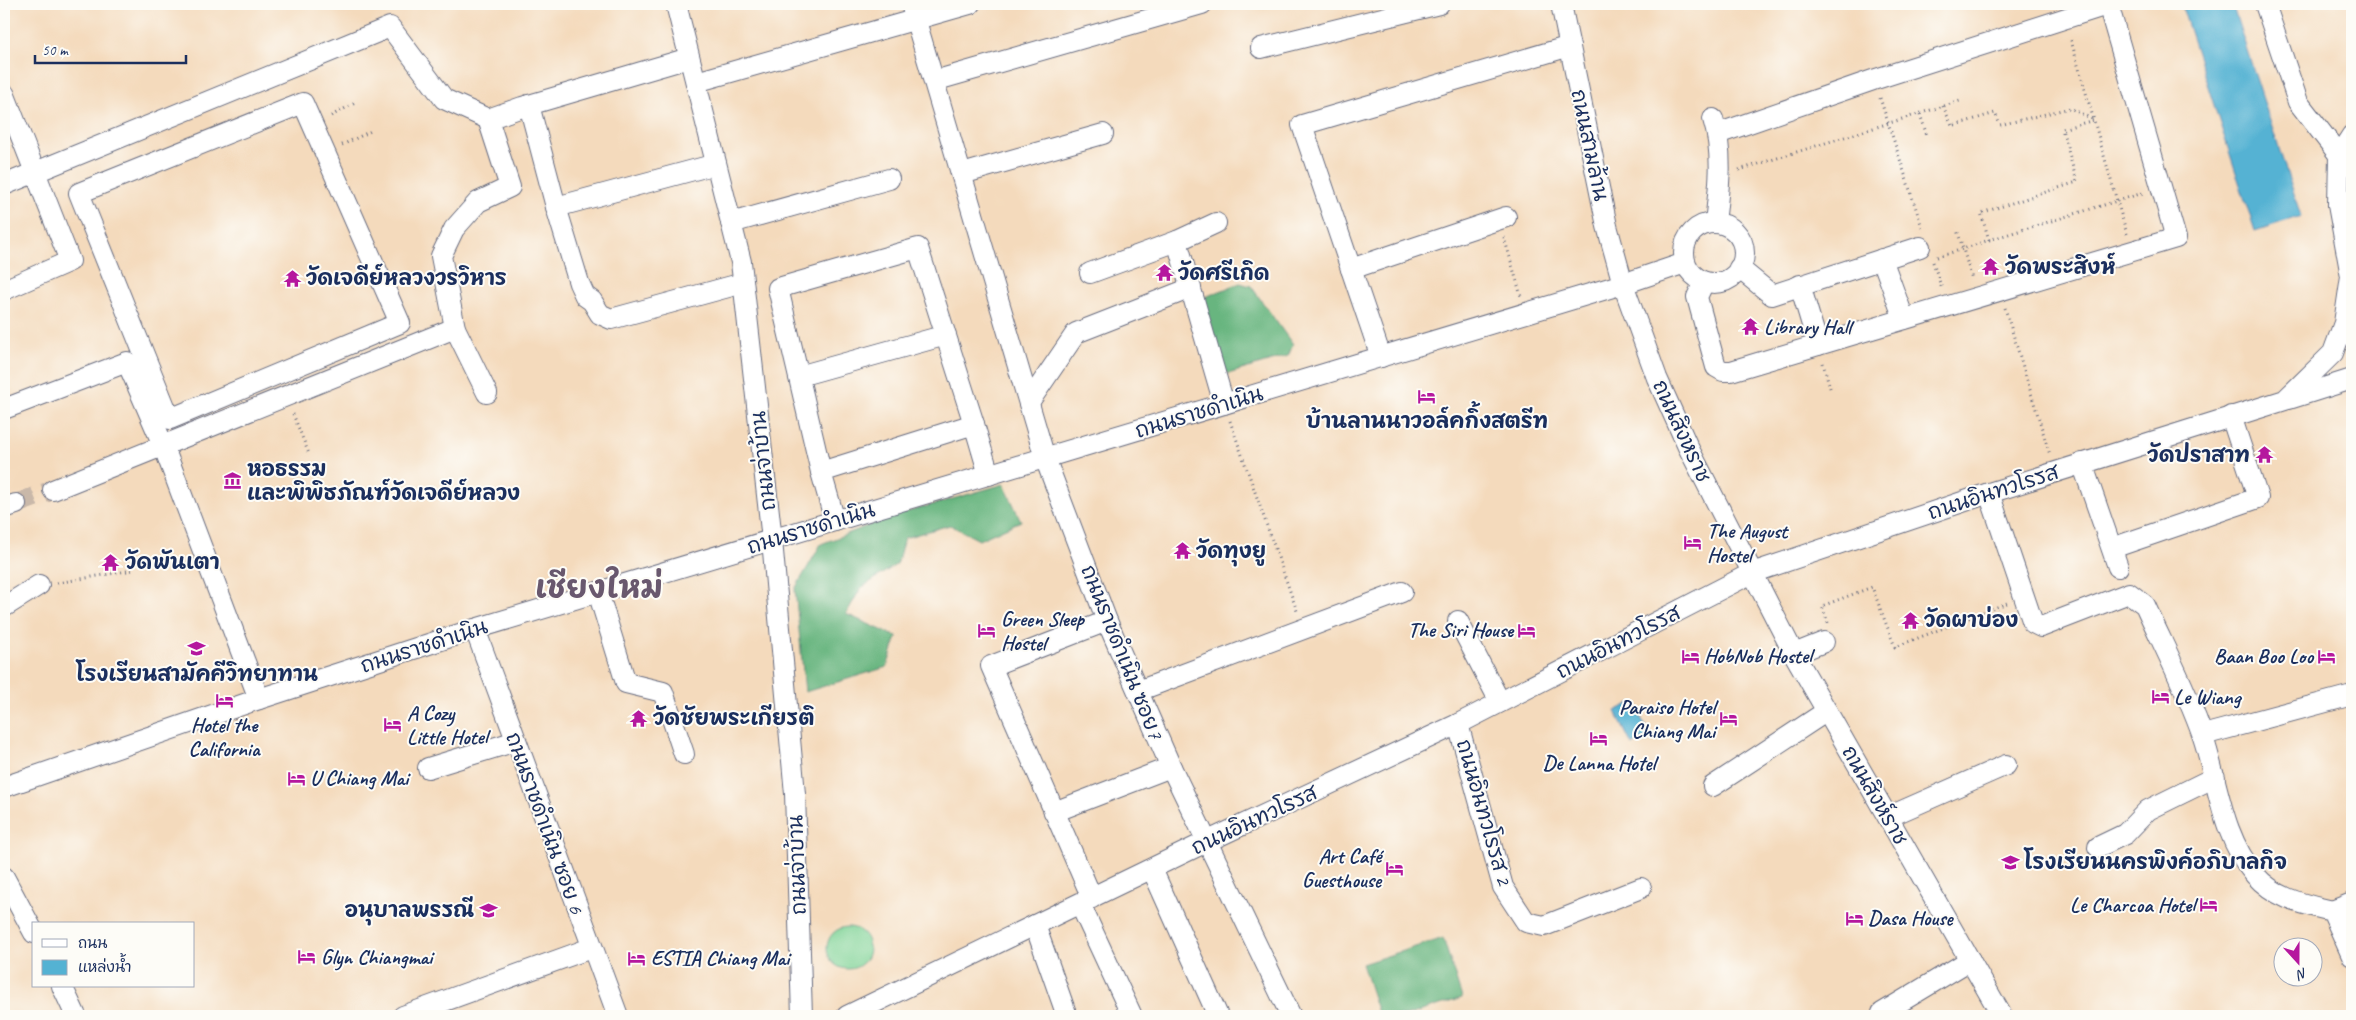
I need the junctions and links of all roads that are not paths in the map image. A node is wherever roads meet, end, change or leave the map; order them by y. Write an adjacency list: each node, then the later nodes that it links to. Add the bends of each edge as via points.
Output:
1 (676, 4): 11 (street, ถนนจ่าบ้าน)
2 (970, 4): 8 (street)
3 (1202, 4): 12 (street)
4 (1439, 4): 10 (street)
5 (1562, 4): 9 (street, ถนนสามล้าน)
6 (2109, 4): 30 (street, via 1874,80 1715,126 1720,176); 46 (street, via 2176,238)
7 (2265, 4): 20 (street, via 2298,102)
8 (914, 12): 12 (street, ถนนราชดำเนิน ซอย7); 13 (street)
9 (1570, 46): 36 (street, via 1302,125); 40 (street, ถนนสามล้าน, via 1607,226)
10 (1261, 48)
11 (690, 58): 13 (street, ถนนจ่าบ้าน); 15 (street)
12 (934, 80): 23 (street, ถนนราชดำเนิน ซอย7)
13 (696, 82): 21 (street, ถนนจ่าบ้าน)
14 (4, 93): 22 (street)
15 (529, 105): 16 (street); 26 (street)
16 (488, 119): 22 (street, via 444,99 390,27); 47 (street, via 510,187 478,202 454,228 441,256)
17 (1103, 134): 23 (street)
18 (2352, 135): 20 (street)
19 (324, 153): 19 (street, via 400,323 170,418 79,193 304,103)
20 (2339, 155): 38 (street, ถนนอินทวโรรส, via 2338,205)
21 (716, 164): 26 (street); 29 (street, ถนนจ่าบ้าน)
22 (35, 172): 25 (street); 45 (street, via 70,261)
23 (962, 174): 55 (street, ถนนราชดำเนิน ซอย7)
24 (889, 179): 29 (street)
25 (4, 185)
26 (556, 206): 44 (street, via 585,296 600,314 611,318)
27 (1502, 218): 36 (street)
28 (1216, 222): 32 (street)
29 (731, 223): 44 (street, ถนนจ่าบ้าน)
30 (1715, 223): 34 (street, via 1696,228 1690,235 1685,244); 35 (street, via 1725,225 1740,239 1743,259)
31 (1922, 239): 33 (street)
32 (1177, 241): 37 (street); 43 (street)
33 (1882, 259): 41 (street); 46 (street)
34 (1685, 263): 39 (street, via 1689,271); 40 (street, ถนนราชดำเนิน)
35 (1739, 268): 39 (street, via 1724,281); 41 (street, via 1772,294)
36 (1350, 269): 50 (street)
37 (1090, 273)
38 (2352, 278): 54 (street, ถนนอินทวโรรส, via 2344,323 2333,353)
39 (1704, 282): 49 (street, via 1697,297 1716,367 1722,371)
40 (1623, 284): 50 (street, ถนนราชดำเนิน); 68 (street, ถนนสิงหราช, via 1657,378)
41 (1800, 285): 49 (street)
42 (778, 288): 44 (street); 48 (street, via 918,248); 51 (street)
43 (1191, 288): 55 (street, via 1076,333); 56 (street)
44 (744, 289): 69 (street, ถนนจ่าบ้าน)
45 (4, 290)
46 (1904, 320): 49 (street)
47 (455, 328): 53 (street); 60 (street)
48 (946, 335): 51 (street); 59 (street)
49 (1818, 345)
50 (1381, 357): 56 (street, ถนนราชดำเนิน)
51 (798, 376): 63 (street)
52 (2352, 379): 54 (street)
53 (487, 393)
54 (2285, 400): 58 (street, ถนนอินทวโรรส)
55 (1029, 402): 61 (street, ถนนราชดำเนิน ซอย7)
56 (1224, 404): 61 (street, ถนนราชดำเนิน)
57 (4, 409): 60 (street, via 128,362)
58 (2231, 416): 62 (street, ถนนอินทวโรรส); 70 (street, via 2258,498)
59 (974, 424): 63 (street); 64 (street)
60 (163, 446): 65 (street); 85 (street)
61 (1045, 458): 64 (street, ถนนราชดำเนิน); 78 (street, ถนนราชดำเนิน ซอย7)
62 (2082, 463): 66 (street, ถนนอินทวโรรส); 70 (street)
63 (821, 472): 67 (street)
64 (989, 475): 67 (street, ถนนราชดำเนิน)
65 (53, 490)
66 (1989, 493): 71 (street, ถนนอินทวโรรส); 89 (street, via 2032,623 2041,627 2129,593 2145,605)
67 (835, 521): 69 (street, ถนนราชดำเนิน)
68 (1735, 539): 71 (street, via 1764,560); 73 (street, ถนนสิงหราช)
69 (772, 540): 75 (street, ถนนราชดำเนิน); 118 (street, ถนนจ่าบ้าน, via 795,794)
70 (2112, 548): 72 (street)
71 (1780, 564): 73 (street, ถนนอินทวโรรส)
72 (2118, 567)
73 (1752, 573): 82 (street, ถนนสิงห์ราช); 86 (street, ถนนอินทวโรรส)
74 (39, 585): 77 (street)
75 (598, 592): 80 (street, ถนนราชดำเนิน); 91 (street, via 626,683 663,692)
76 (1402, 592): 83 (street)
77 (4, 606)
78 (1107, 621): 83 (street, ถนนราชดำเนิน ซอย7); 98 (street, via 992,666)
79 (1458, 621): 86 (street)
80 (475, 629): 85 (street, ถนนราชดำเนิน); 90 (street, ถนนราชดำเนิน ซอย 6)
81 (1824, 642): 82 (street)
82 (1794, 654): 87 (street, ถนนสิงห์ราช)
83 (1138, 691): 93 (street, ถนนราชดำเนิน ซอย7)
84 (2352, 695): 89 (street)
85 (259, 699): 97 (street, ถนนราชดำเนิน)
86 (1500, 702): 88 (street, ถนนอินทวโรรส)
87 (1827, 711): 96 (street); 99 (street, ถนนสิงห์ราช)
88 (1458, 724): 100 (street, ถนนอินทวโรรส); 104 (street, ถนนอินทวโรรส 2, via 1503,887 1526,922 1544,926)
89 (2203, 735): 95 (street)
90 (516, 741): 94 (street); 110 (street, ถนนราชดำเนิน ซอย 6)
91 (684, 754)
92 (2006, 765): 99 (street)
93 (1171, 767): 98 (street); 100 (street, ถนนราชดำเนิน ซอย7)
94 (428, 768)
95 (2215, 777): 101 (street, via 2148,810 2124,834); 107 (street, via 2235,844 2255,875 2289,901)
96 (1713, 786)
97 (4, 787)
98 (1054, 812): 105 (street)
99 (1888, 817): 112 (street, ถนนสิงห์ราช)
100 (1206, 842): 102 (street, ถนนอินทวโรรส); 123 (street, ถนนราชดำเนิน ซอย7)
101 (2098, 847)
102 (1152, 869): 105 (street, ถนนอินทวโรรส); 122 (street)
103 (4, 877): 109 (street)
104 (1641, 888)
105 (1086, 901): 108 (street, ถนนอินทวโรรส); 121 (street)
106 (2352, 903): 107 (street)
107 (2332, 911): 111 (street)
108 (1035, 925): 119 (street, ถนนอินทวโรรส); 120 (street)
109 (32, 929)
110 (591, 948): 116 (street); 117 (street, ถนนราชดำเนิน ซอย 6)
111 (2352, 956)
112 (1970, 960): 114 (street); 124 (street, ถนนสิงห์ราช)
113 (63, 988): 115 (street)
114 (1882, 1013)
115 (73, 1015)
116 (403, 1016)
117 (618, 1016)
118 (802, 1016)
119 (847, 1016)
120 (1067, 1016)
121 (1132, 1016)
122 (1218, 1016)
123 (1291, 1016)
124 (2002, 1016)

